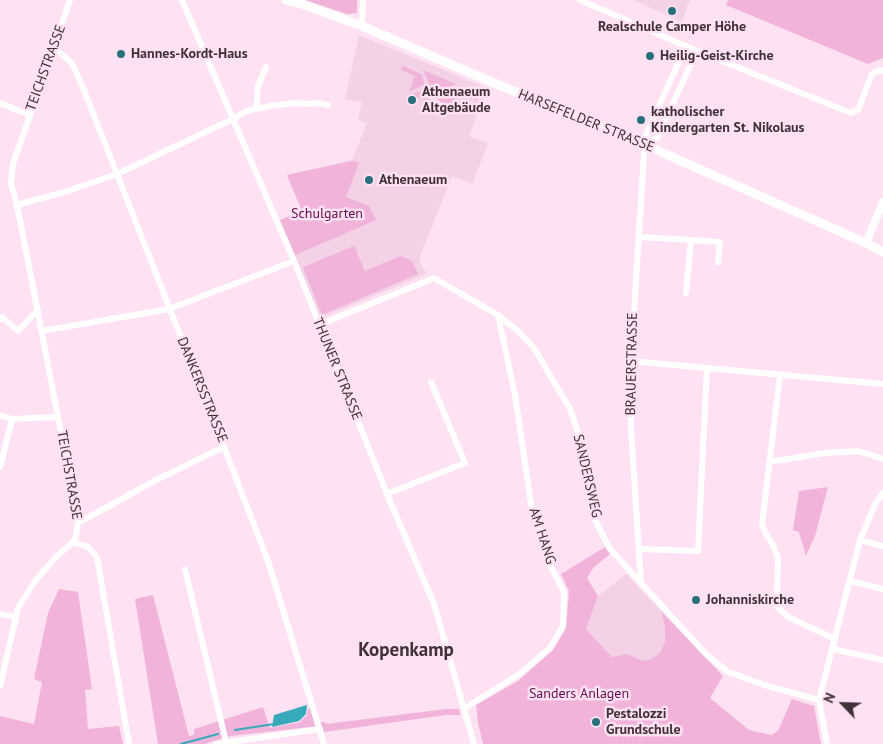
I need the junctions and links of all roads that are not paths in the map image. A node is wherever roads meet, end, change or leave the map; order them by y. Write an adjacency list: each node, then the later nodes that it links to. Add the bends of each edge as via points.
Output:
1 (70, 0): 8 (street, TEICHSTRASSE)
2 (182, 0): 16 (street, THUNER STRASSE)
3 (286, 0): 6 (main road, HARSEFELDER STRASSE)
4 (364, 0): 6 (street)
5 (580, 0): 7 (street)
6 (362, 26): 17 (main road, HARSEFELDER STRASSE)
7 (686, 46): 9 (street); 17 (street, BRAUERSTRASSE, via 645,136)
8 (54, 48): 15 (street, TEICHSTRASSE); 18 (street, DANKERSSTRASSE, via 72,62)
9 (697, 51): 11 (street, via 851,114 858,110 872,74); 17 (street, via 657,138)
10 (266, 67): 14 (street, via 258,86)
11 (883, 71)
12 (0, 103): 15 (street)
13 (328, 105): 14 (street, via 295,103)
14 (256, 109): 16 (street)
15 (30, 114): 20 (street, TEICHSTRASSE, via 10,183)
16 (233, 119): 18 (street); 25 (street, THUNER STRASSE)
17 (645, 145): 21 (street, BRAUERSTRASSE); 23 (main road, HARSEFELDER STRASSE)
18 (117, 174): 20 (street, via 68,192); 28 (street, DANKERSSTRASSE)
19 (883, 202): 23 (street)
20 (17, 205): 29 (street, TEICHSTRASSE)
21 (638, 238): 22 (street); 34 (street, BRAUERSTRASSE)
22 (692, 240): 26 (street, via 720,242); 27 (street)
23 (866, 243): 24 (main road, HARSEFELDER STRASSE)
24 (883, 252)
25 (294, 260): 28 (street); 32 (street, THUNER STRASSE)
26 (718, 262)
27 (686, 293)
28 (169, 309): 33 (street); 42 (street, DANKERSSTRASSE)
29 (38, 310): 31 (street, via 18,331 2,316); 33 (street, TEICHSTRASSE)
30 (498, 315): 32 (street, SANDERSWEG, via 434,278); 55 (street, SANDERSWEG, via 534,348 570,409 595,520 609,546); 64 (street, AM HANG, via 515,395 532,510 552,569 564,592 563,626 550,648 518,675)
31 (0, 319)
32 (319, 325): 47 (street, THUNER STRASSE)
33 (42, 331): 40 (street, TEICHSTRASSE)
34 (631, 361): 35 (street); 52 (street, BRAUERSTRASSE, via 631,428)
35 (707, 368): 36 (street); 52 (street, via 698,551)
36 (780, 374): 38 (street); 44 (street)
37 (431, 382): 47 (street, via 465,463)
38 (883, 384)
39 (0, 415): 41 (street)
40 (58, 417): 41 (street); 48 (street, TEICHSTRASSE)
41 (12, 419): 45 (street)
42 (224, 447): 48 (street); 65 (street, DANKERSSTRASSE, via 268,561)
43 (883, 459): 44 (street, via 858,451)
44 (770, 462): 59 (street, via 762,524 778,558 777,607 788,617)
45 (0, 467)
46 (883, 493): 49 (street)
47 (387, 494): 64 (street, THUNER STRASSE, via 434,604)
48 (78, 523): 50 (street, TEICHSTRASSE)
49 (860, 540): 51 (street); 54 (street)
50 (73, 542): 58 (street, via 35,581); 67 (street, via 88,548 97,557)
51 (883, 546)
52 (640, 549): 55 (street, BRAUERSTRASSE)
53 (185, 569): 66 (street)
54 (850, 581): 56 (street); 59 (street)
55 (641, 584): 63 (street, SANDERSWEG, via 706,654 728,672)
56 (883, 589)
57 (0, 614): 58 (street)
58 (16, 617): 62 (street)
59 (836, 639): 60 (street)
60 (833, 650): 61 (street); 63 (street)
61 (883, 660)
62 (0, 686)
63 (819, 700): 71 (street)
64 (464, 708): 70 (street, THUNER STRASSE)
65 (320, 729): 66 (street); 69 (street, DANKERSSTRASSE)
66 (226, 742): 68 (street)
67 (129, 744)
68 (216, 744)
69 (324, 744)
70 (474, 744)
71 (827, 744)

